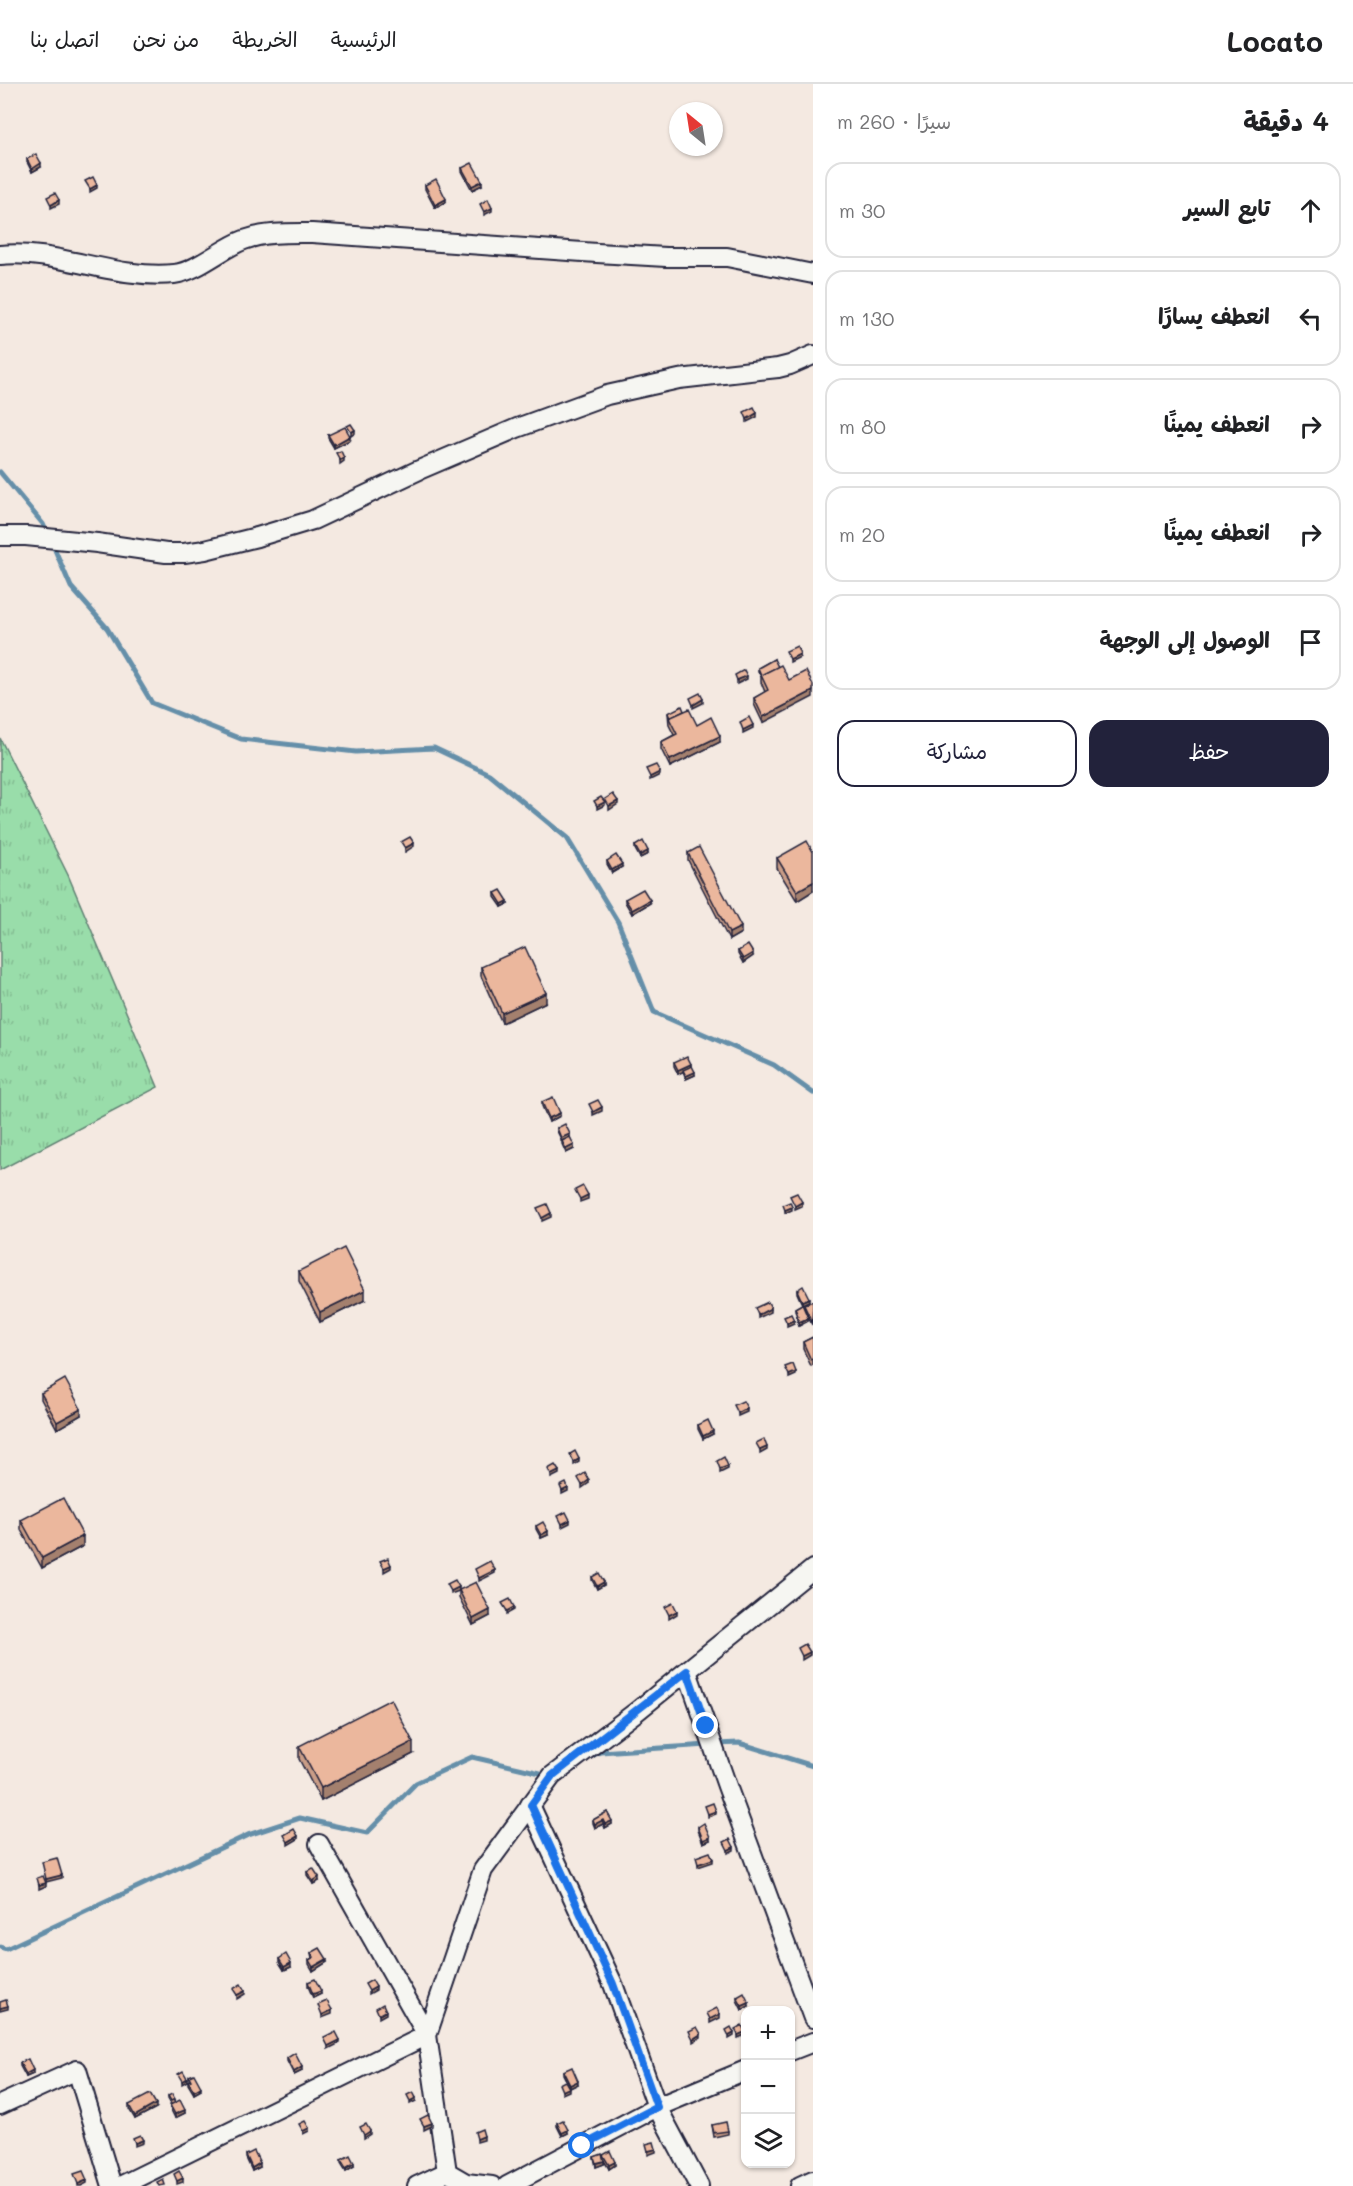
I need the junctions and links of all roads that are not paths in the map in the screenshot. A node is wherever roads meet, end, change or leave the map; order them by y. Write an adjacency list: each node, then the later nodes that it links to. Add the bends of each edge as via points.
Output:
1 (0, 255): 2 (street, via 47,257 114,270 175,274 243,240 312,233 609,254 727,257)
2 (813, 274)
3 (813, 355): 4 (street, via 778,368 679,380 607,395 517,428 313,520 205,550 166,553)
4 (0, 536)
5 (813, 1569): 6 (street)
6 (687, 1671): 7 (street, via 552,1776); 9 (street)
7 (531, 1805): 10 (street, via 483,1870); 15 (street, via 613,1984)
8 (319, 1844): 10 (street)
9 (813, 2018)
10 (427, 2035): 16 (street); 19 (street)
11 (813, 2042): 12 (street)
12 (795, 2050)
13 (741, 2072): 15 (street)
14 (0, 2105): 18 (street, via 77,2070)
15 (657, 2107): 22 (street); 23 (street)
16 (447, 2172): 20 (street); 21 (street, via 466,2183)
17 (813, 2180): 24 (street)
18 (112, 2186)
19 (120, 2186)
20 (417, 2186)
21 (492, 2186)
22 (507, 2186)
23 (699, 2186)
24 (800, 2186)

